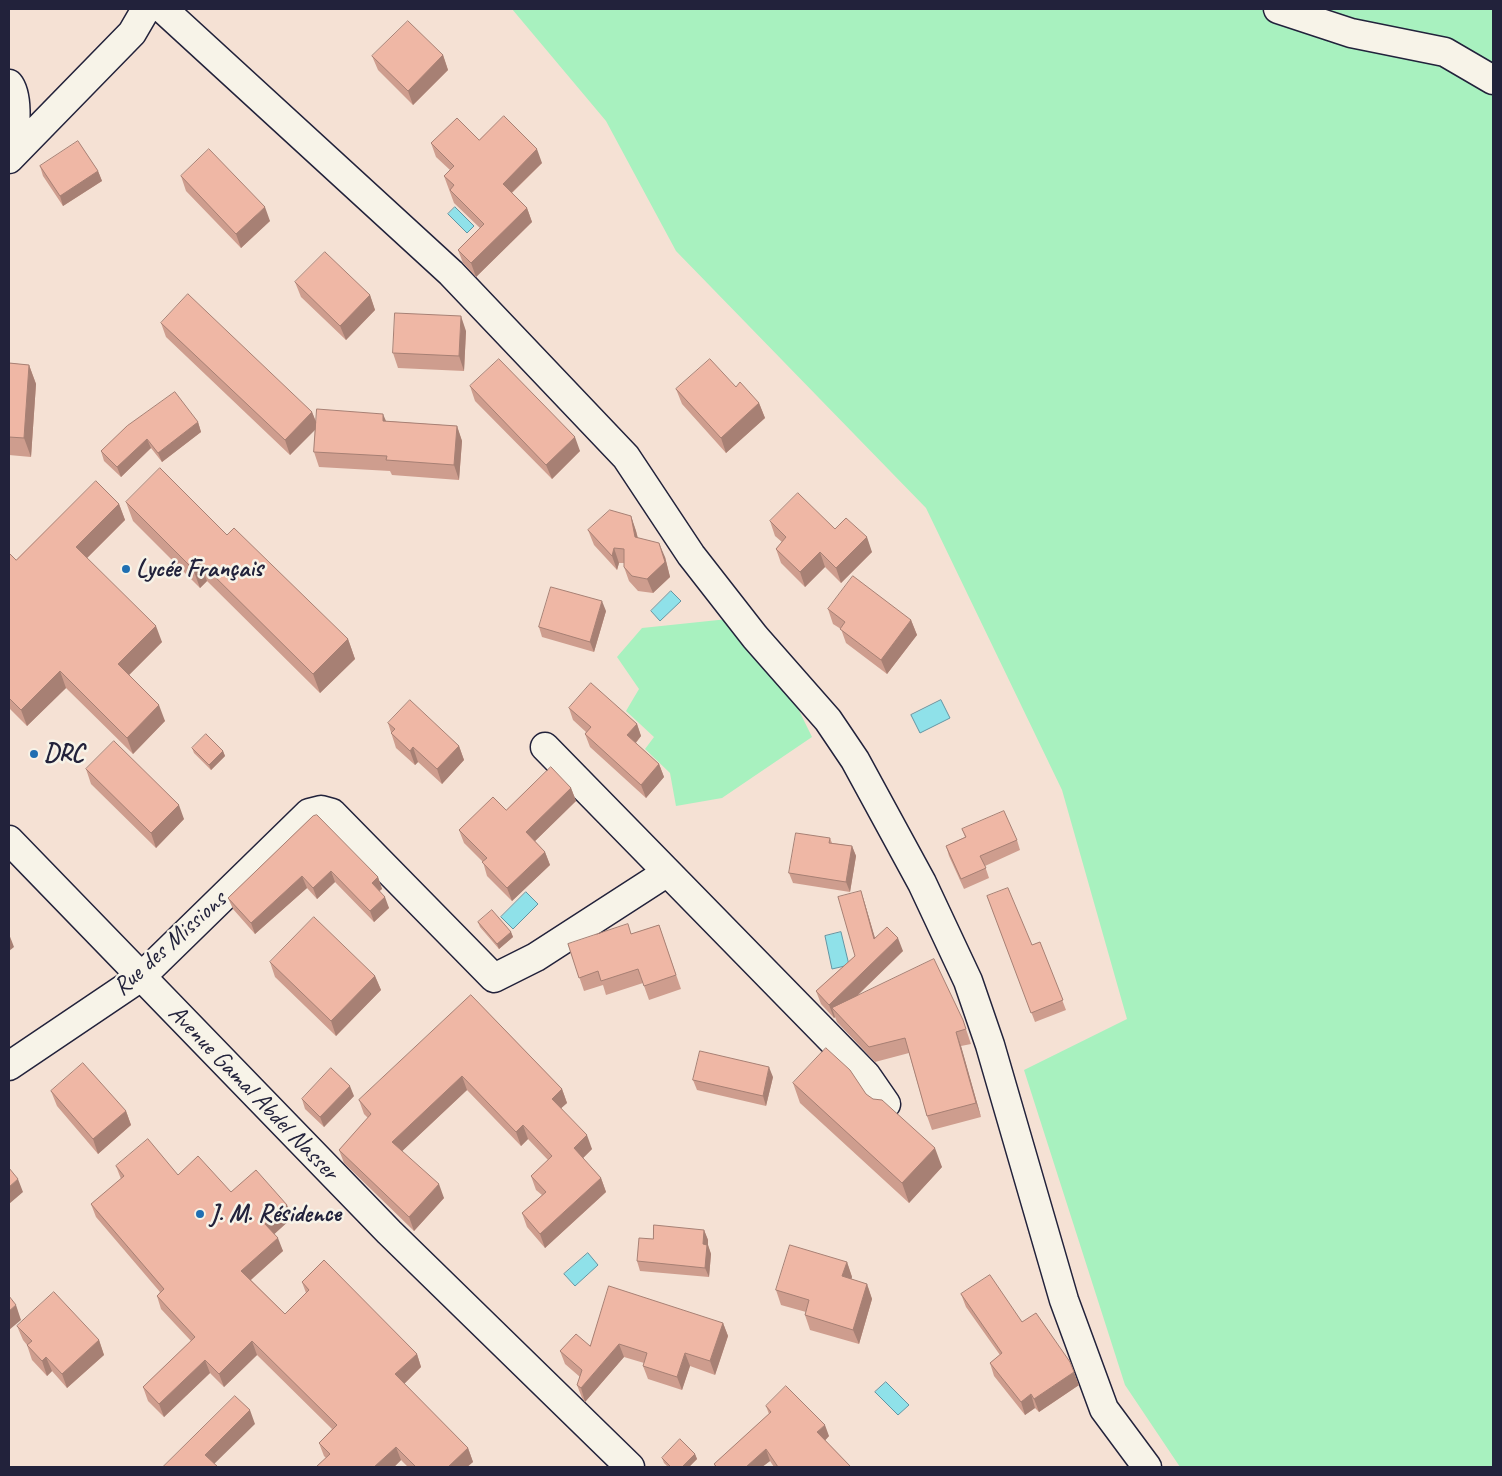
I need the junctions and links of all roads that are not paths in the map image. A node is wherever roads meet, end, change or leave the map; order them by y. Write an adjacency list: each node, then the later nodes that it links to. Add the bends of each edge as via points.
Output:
1 (146, 9): 6 (street, via 132,33)
2 (163, 9): 14 (street, via 451,273 626,458 691,555 755,637 828,720 856,760 922,883 968,981 990,1044 1064,1300 1104,1409)
3 (1278, 9): 4 (street, via 1351,33 1445,52)
4 (1493, 80)
5 (9, 84): 6 (street, via 15,109)
6 (11, 157)
7 (544, 747): 9 (street)
8 (9, 840): 10 (street, Avenue Gamal Abdel Nasser)
9 (666, 873): 10 (street, Rue des Missions, via 536,956 494,978 332,813 321,810 309,813); 12 (street, via 866,1075)
10 (141, 977): 11 (street, Rue des Missions); 13 (street, Avenue Gamal Abdel Nasser, via 389,1232)
11 (9, 1066)
12 (886, 1104)
13 (630, 1467)
14 (1147, 1467)

